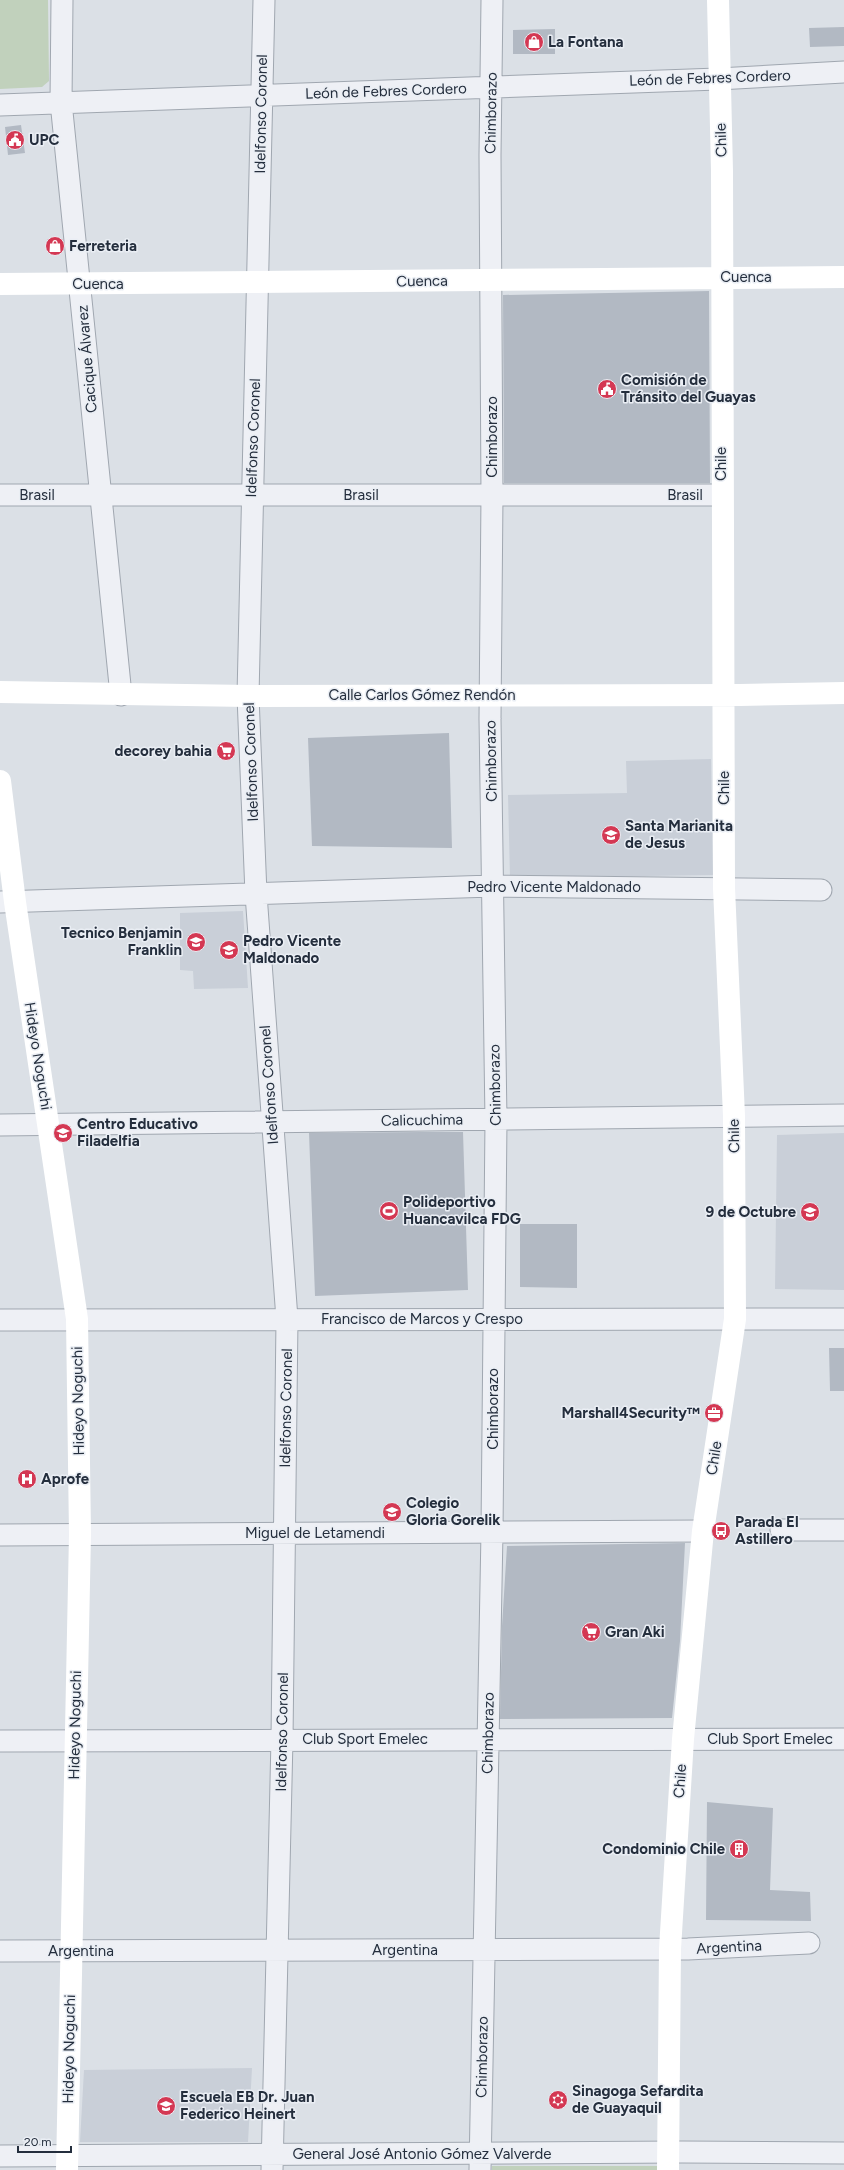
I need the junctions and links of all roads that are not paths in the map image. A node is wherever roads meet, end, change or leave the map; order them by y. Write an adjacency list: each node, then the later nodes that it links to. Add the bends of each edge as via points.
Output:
1 (62, 0): 10 (street, Cacique Álvarez)
2 (264, 0): 9 (street, Idelfonso Coronel)
3 (492, 0): 8 (street, Chimborazo)
4 (706, 0): 7 (main road, Chile)
5 (718, 0): 7 (main road, Chile)
6 (844, 72): 7 (street, León de Febres Cordero)
7 (715, 85): 8 (street, León de Febres Cordero); 12 (main road, Chile, via 722,171)
8 (492, 86): 9 (street, León de Febres Cordero); 14 (street, Chimborazo)
9 (261, 95): 10 (street, León de Febres Cordero); 15 (street, Idelfonso Coronel)
10 (61, 102): 11 (street, León de Febres Cordero); 17 (street, Cacique Álvarez)
11 (0, 105)
12 (722, 277): 13 (main road, Cuenca); 14 (main road, Cuenca); 22 (main road, Chile)
13 (844, 277)
14 (491, 280): 15 (main road, Cuenca); 21 (street, Chimborazo)
15 (258, 283): 17 (main road, Cuenca); 20 (street, Idelfonso Coronel)
16 (0, 284): 17 (main road, Cuenca)
17 (81, 284): 19 (street, Cacique Álvarez)
18 (0, 495): 19 (street, Brasil)
19 (100, 495): 20 (street, Brasil); 27 (street, Cacique Álvarez)
20 (252, 495): 21 (street, Brasil); 28 (street, Idelfonso Coronel)
21 (492, 495): 22 (street, Brasil); 25 (street, Chimborazo)
22 (721, 495): 26 (main road, Chile)
23 (0, 692): 27 (main road, Calle Carlos Gómez Rendón)
24 (844, 693): 26 (main road, Calle Carlos Gómez Rendón)
25 (490, 694): 26 (main road, Calle Carlos Gómez Rendón); 28 (main road, Calle Carlos Gómez Rendón); 30 (street, Chimborazo)
26 (724, 694): 31 (main road, Chile)
27 (121, 695): 28 (main road, Calle Carlos Gómez Rendón)
28 (248, 696): 33 (street, Idelfonso Coronel)
29 (0, 781): 34 (main road, Hideyo Noguchi)
30 (492, 886): 31 (street, Pedro Vicente Maldonado); 33 (street, Pedro Vicente Maldonado); 37 (street, Chimborazo)
31 (724, 888): 32 (street, Pedro Vicente Maldonado); 36 (main road, Chile)
32 (821, 890)
33 (256, 894): 34 (street, Pedro Vicente Maldonado); 38 (street, Idelfonso Coronel)
34 (7, 902): 39 (main road, Hideyo Noguchi)
35 (844, 1115): 36 (street, Calicuchima)
36 (734, 1116): 37 (street, Calicuchima); 43 (main road, Chile)
37 (496, 1120): 38 (street, Calicuchima); 42 (street, Chimborazo)
38 (271, 1122): 39 (street, Calicuchima); 41 (street, Idelfonso Coronel)
39 (49, 1124): 40 (street, Calicuchima); 46 (main road, Hideyo Noguchi)
40 (0, 1125)
41 (287, 1319): 42 (street, Francisco de Marcos y Crespo); 46 (street, Francisco de Marcos y Crespo); 51 (street, Idelfonso Coronel)
42 (494, 1319): 43 (street, Francisco de Marcos y Crespo); 50 (street, Chimborazo)
43 (735, 1319): 44 (street, Francisco de Marcos y Crespo); 49 (main road, Chile)
44 (844, 1319)
45 (0, 1320): 46 (street, Francisco de Marcos y Crespo)
46 (77, 1320): 52 (main road, Hideyo Noguchi)
47 (781, 1530): 48 (street)
48 (844, 1530)
49 (703, 1531): 50 (street, Miguel de Letamendi); 56 (main road, Chile)
50 (492, 1532): 51 (street, Miguel de Letamendi); 54 (street, Chimborazo)
51 (284, 1533): 52 (street, Miguel de Letamendi); 55 (street, Idelfonso Coronel)
52 (80, 1534): 53 (street, Miguel de Letamendi); 59 (main road, Hideyo Noguchi)
53 (0, 1535)
54 (488, 1738): 55 (street, Club Sport Emelec); 56 (street, Club Sport Emelec); 61 (street, Chimborazo)
55 (282, 1739): 59 (street, Club Sport Emelec); 63 (street, Idelfonso Coronel)
56 (690, 1739): 57 (street, Club Sport Emelec); 62 (main road, Chile)
57 (844, 1739)
58 (0, 1740): 59 (street, Club Sport Emelec)
59 (75, 1740): 64 (main road, Hideyo Noguchi)
60 (809, 1943): 62 (street, Argentina)
61 (484, 1949): 62 (street, Argentina); 63 (street, Argentina); 70 (street, Chimborazo)
62 (670, 1949): 68 (main road, Chile)
63 (277, 1950): 64 (street, Argentina); 69 (street, Idelfonso Coronel)
64 (71, 1951): 65 (street, Argentina); 71 (main road, Hideyo Noguchi)
65 (0, 1952)
66 (844, 2153): 68 (street, General José Antonio Gómez Valverde)
67 (0, 2156): 71 (street, General José Antonio Gómez Valverde)
68 (668, 2161): 70 (street, General José Antonio Gómez Valverde)
69 (272, 2162): 70 (street, General José Antonio Gómez Valverde); 71 (street, General José Antonio Gómez Valverde)
70 (480, 2162)
71 (67, 2163)

